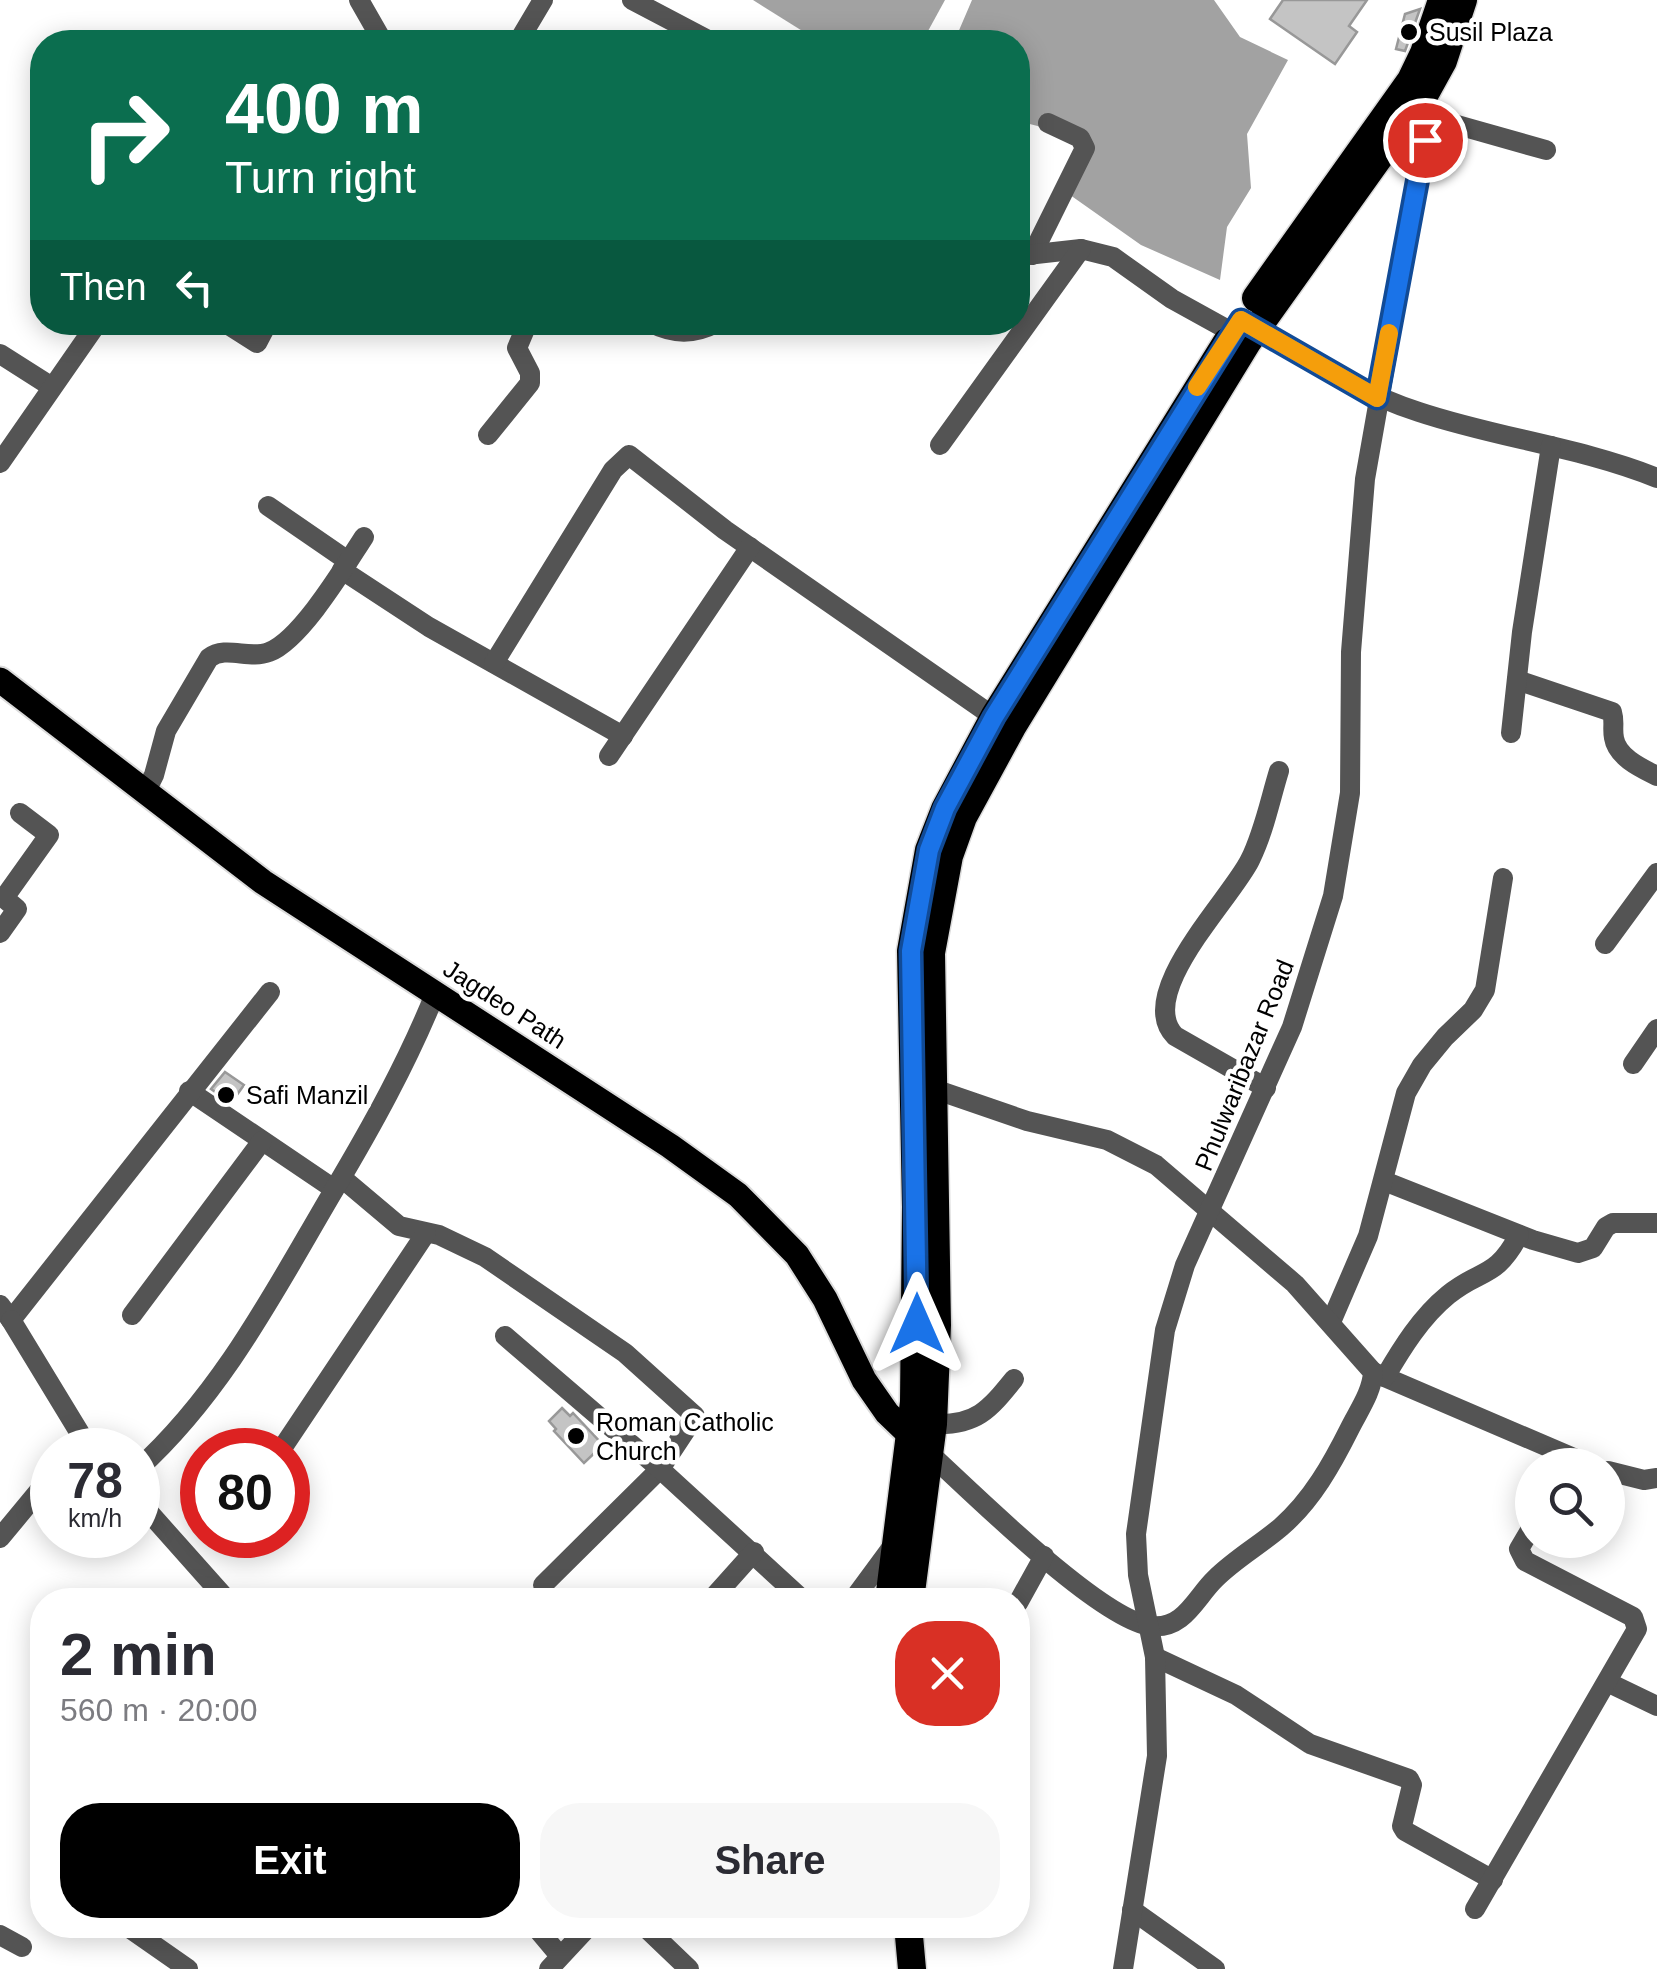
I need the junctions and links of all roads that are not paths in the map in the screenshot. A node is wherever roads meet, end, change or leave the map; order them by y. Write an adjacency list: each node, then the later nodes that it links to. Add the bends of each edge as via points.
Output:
1 (359, 0): 6 (street)
2 (543, 0): 7 (street)
3 (632, 0): 8 (street)
4 (1442, 0): 9 (highway)
5 (1463, 0): 10 (highway)
6 (376, 30)
7 (525, 30)
8 (689, 30)
9 (1424, 54): 10 (street, Phulwaribazar Road); 17 (highway)
10 (1428, 104): 12 (street); 17 (highway); 23 (street, Phulwaribazar Road)
11 (1048, 122): 13 (street, via 1080,138 1085,148)
12 (1546, 150)
13 (1030, 244)
14 (1080, 249): 15 (street); 16 (street); 17 (street, via 1113,257 1172,298)
15 (1030, 254)
16 (1030, 319)
17 (1245, 330): 23 (street); 29 (highway)
18 (89, 335): 22 (street)
19 (522, 335): 24 (street, via 517,348 530,383)
20 (1019, 335): 25 (street)
21 (0, 354): 22 (street)
22 (52, 387): 27 (street)
23 (1377, 398): 26 (street); 53 (street, Phulwaribazar Road, via 1358,543 1343,847 1307,985)
24 (488, 435)
25 (940, 446)
26 (1551, 446): 28 (street); 36 (street)
27 (0, 463)
28 (1657, 478)
29 (1137, 505): 37 (highway); 54 (highway, via 982,778 948,856 931,952)
30 (268, 506): 33 (street)
31 (364, 537): 33 (street)
32 (750, 547): 34 (street, via 629,455 613,470); 37 (street); 39 (street)
33 (345, 566): 34 (street, via 429,627); 43 (street, via 277,648 208,658 166,731)
34 (494, 663): 39 (street)
35 (0, 680): 43 (main road, Jagdeo Path)
36 (1517, 680): 38 (street); 42 (street, via 1612,712 1618,749)
37 (994, 717): 57 (highway, via 945,808 918,896 911,951)
38 (1511, 733)
39 (622, 736): 40 (street)
40 (609, 756)
41 (1279, 771): 53 (street, via 1252,856 1195,938 1164,1006 1167,1028 1176,1036)
42 (1657, 776)
43 (146, 791): 50 (main road, Jagdeo Path, via 264,882)
44 (20, 813): 47 (street, via 49,835 4,898 17,909)
45 (1657, 873): 48 (street)
46 (1503, 878): 58 (street, via 1485,990 1411,1083)
47 (0, 933)
48 (1606, 944)
49 (270, 992): 55 (street)
50 (435, 994): 59 (street, via 388,1099); 72 (main road, Jagdeo Path, via 738,1195 796,1255 886,1413)
51 (1657, 1029): 52 (street)
52 (1632, 1064)
53 (1266, 1088): 60 (street, Phulwaribazar Road)
54 (934, 1090): 57 (highway); 60 (street, via 1129,1149)
55 (190, 1091): 56 (street); 64 (street)
56 (262, 1141): 59 (street); 65 (street)
57 (925, 1154): 72 (highway, via 917,1324)
58 (1384, 1182): 63 (street); 66 (street)
59 (338, 1184): 62 (street, via 387,1219); 73 (street, via 225,1370)
60 (1209, 1212): 66 (street); 93 (street, Phulwaribazar Road, via 1165,1330 1140,1490 1136,1554)
61 (1657, 1223): 63 (street, via 1613,1223 1587,1252 1578,1253)
62 (426, 1233): 71 (street); 75 (street, via 486,1257 679,1399 695,1416)
63 (1519, 1235): 68 (street, via 1500,1264 1433,1310)
64 (5, 1313): 70 (street)
65 (132, 1315)
66 (1331, 1322): 68 (street)
67 (505, 1336): 75 (street)
68 (1379, 1374): 74 (street); 93 (street, via 1296,1513 1214,1579 1186,1614)
69 (1014, 1379): 72 (street, via 974,1419)
70 (73, 1428)
71 (296, 1428)
72 (925, 1438): 81 (highway); 83 (street); 91 (highway)
73 (160, 1446)
74 (1545, 1448)
75 (660, 1469): 82 (street); 85 (street)
76 (1625, 1476): 77 (street)
77 (1657, 1478)
78 (30, 1502): 80 (street)
79 (160, 1525): 86 (street)
80 (0, 1538)
81 (896, 1542): 89 (street); 90 (highway)
82 (754, 1552): 87 (street); 88 (street)
83 (1044, 1556): 92 (street); 93 (street, via 1112,1610)
84 (1524, 1558): 95 (street, via 1636,1622)
85 (543, 1586)
86 (216, 1588)
87 (722, 1588)
88 (792, 1588)
89 (862, 1588)
90 (891, 1588)
91 (911, 1588)
92 (1026, 1588)
93 (1149, 1626): 94 (street, Phulwaribazar Road)
94 (1155, 1657): 97 (street, via 1236,1695 1310,1744 1409,1779 1405,1832); 99 (street, Phulwaribazar Road, via 1157,1756)
95 (1607, 1682): 96 (street); 97 (street)
96 (1657, 1706)
97 (1493, 1880): 98 (street)
98 (1475, 1909)
99 (1132, 1910): 113 (street, Phulwaribazar Road); 114 (street)
100 (0, 1934): 107 (street)
101 (143, 1938): 109 (street)
102 (541, 1938): 108 (street)
103 (577, 1938): 108 (street)
104 (657, 1938): 110 (street)
105 (909, 1938): 111 (highway)
106 (929, 1938): 112 (highway)
107 (22, 1947)
108 (554, 1962)
109 (188, 1969)
110 (689, 1969)
111 (912, 1969)
112 (931, 1969)
113 (1122, 1969)
114 (1215, 1969)

